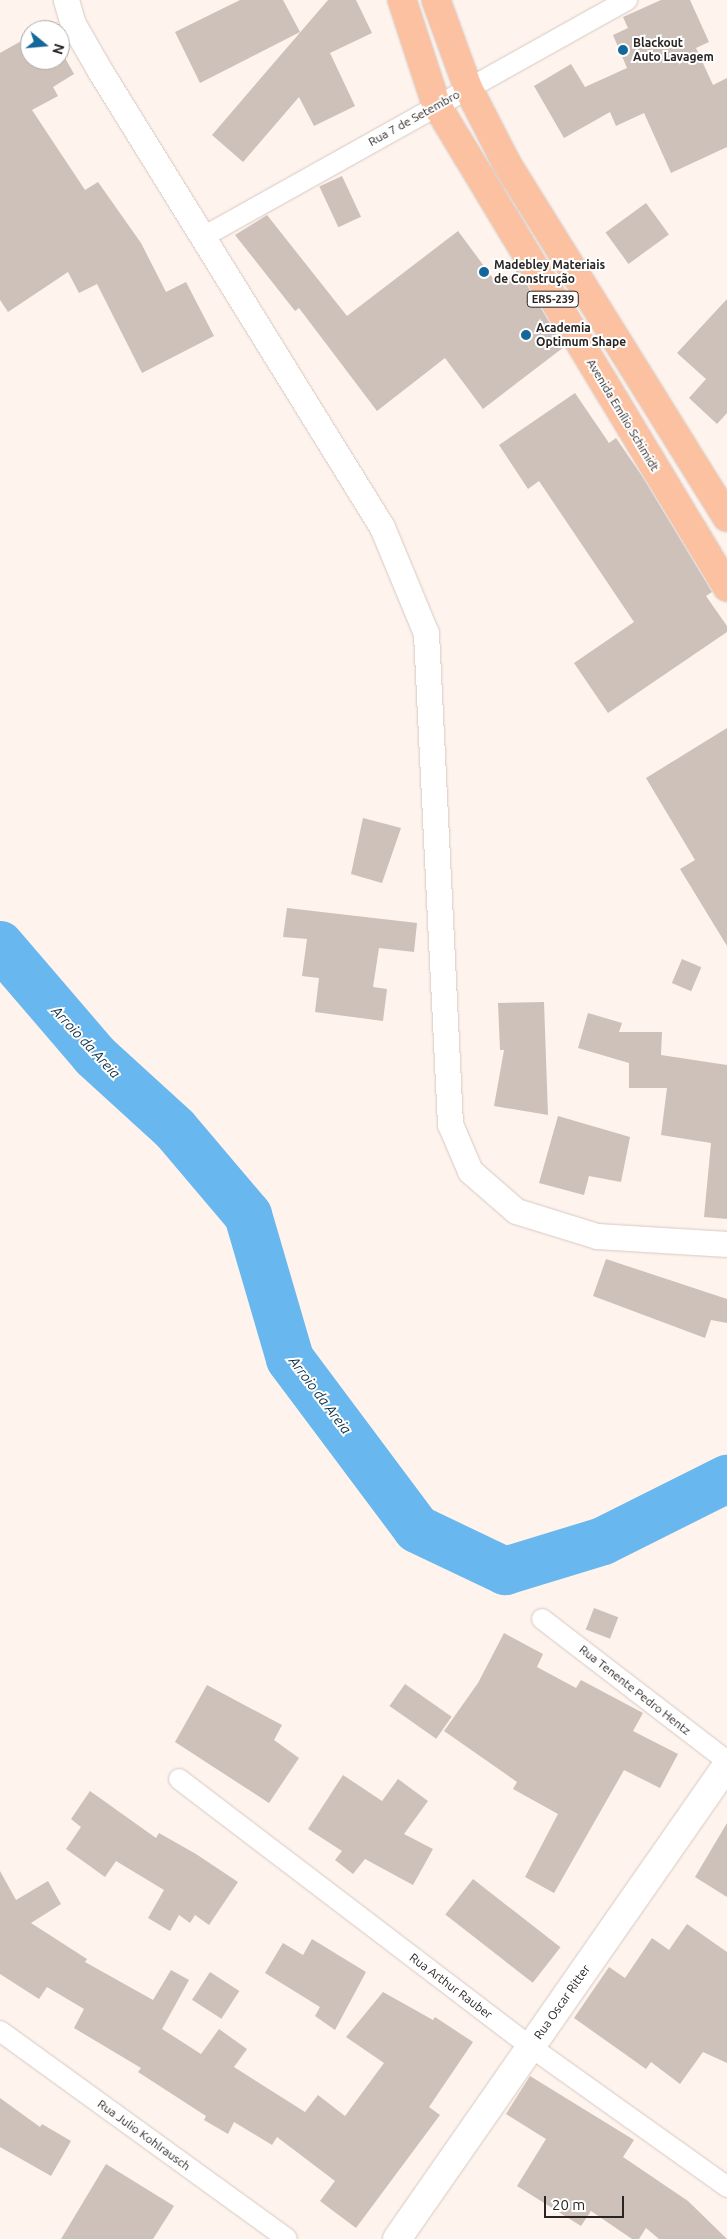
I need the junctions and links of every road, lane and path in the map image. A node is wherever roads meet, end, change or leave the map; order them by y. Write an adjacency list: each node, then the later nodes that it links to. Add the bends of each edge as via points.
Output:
1 (66, 0): 7 (street, via 73,24 100,71)
2 (402, 0): 6 (main road, Avenida Emílio Schimidt / ERS-239)
3 (436, 0): 5 (main road, ERS-239)
4 (627, 0): 5 (street, Rua 7 de Setembro)
5 (468, 88): 6 (street, Rua 7 de Setembro); 8 (main road, ERS-239, via 507,164)
6 (436, 104): 7 (street, Rua 7 de Setembro); 9 (main road, Avenida Emílio Schimidt / ERS-239)
7 (203, 237): 10 (street, via 382,527 426,633 450,1124 470,1171 516,1211 597,1236)
8 (727, 517)
9 (727, 587)
10 (727, 1244)
11 (542, 1619): 12 (street, Rua Tenente Pedro Hentz)
12 (727, 1761)
13 (727, 1765): 16 (main road, Rua Oscar Ritter)
14 (179, 1779): 16 (street, Rua Arthur Rauber)
15 (0, 2032): 18 (street, Rua Julio Kohlrausch)
16 (531, 2047): 17 (street, Rua Arthur Rauber); 19 (main road, Rua Oscar Ritter)
17 (727, 2187)
18 (288, 2239)
19 (397, 2239)

